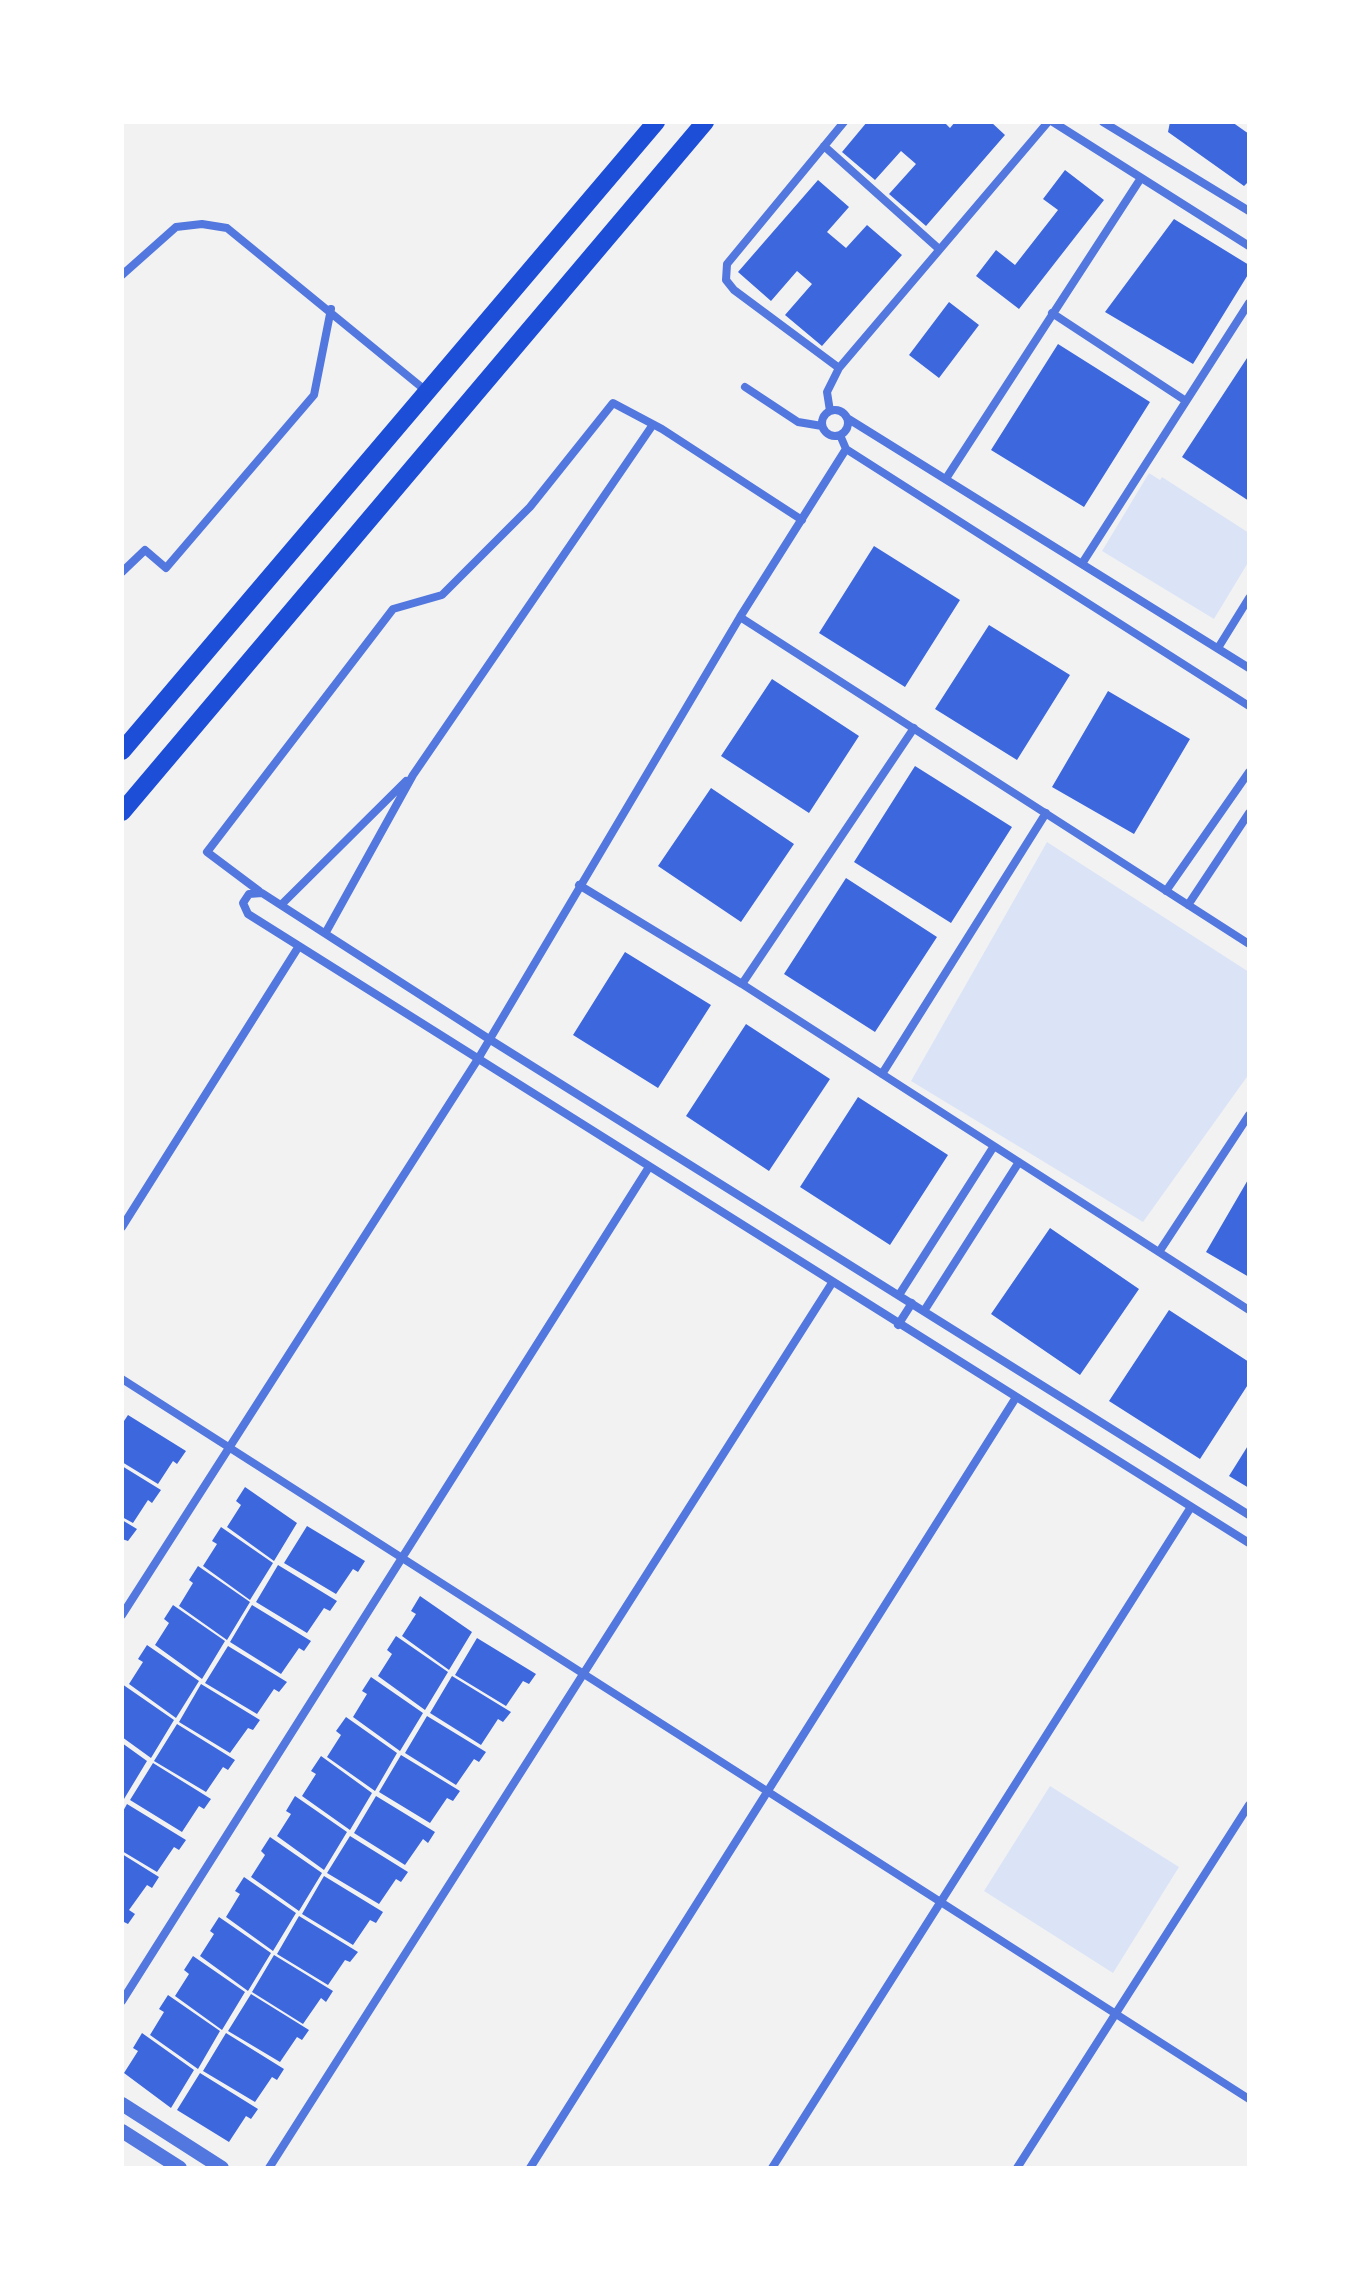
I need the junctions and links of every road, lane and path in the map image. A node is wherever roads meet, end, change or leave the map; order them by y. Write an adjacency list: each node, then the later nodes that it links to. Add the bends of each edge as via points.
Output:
1 (656, 122): 17 (highway)
2 (705, 122): 38 (highway)
3 (844, 122): 6 (street)
4 (1051, 122): 7 (street); 10 (street)
5 (1103, 122): 8 (street)
6 (824, 146): 10 (street); 15 (street, via 727,264 726,280)
7 (1141, 178): 9 (street); 14 (street)
8 (1249, 211)
9 (1249, 246)
10 (939, 249): 15 (street)
11 (122, 275): 13 (street, via 176,227 227,228)
12 (1249, 303): 18 (street)
13 (331, 309): 17 (street); 28 (street, via 314,395 166,568 145,550)
14 (1052, 313): 18 (street); 25 (street)
15 (839, 368): 19 (street, via 827,392)
16 (745, 387): 22 (street, via 798,422)
17 (425, 390): 35 (highway)
18 (1186, 401): 27 (street)
19 (830, 411): 20 (street); 22 (street)
20 (847, 418): 23 (street); 25 (street)
21 (652, 426): 26 (street); 37 (street); 43 (street, via 613,403 530,507 442,595 393,609 207,852)
22 (822, 426): 23 (street, via 831,436)
23 (840, 435): 24 (street)
24 (846, 449): 26 (street); 33 (street)
25 (947, 477): 27 (street)
26 (802, 520): 30 (street)
27 (1083, 562): 31 (street)
28 (122, 572)
29 (1249, 598): 31 (street)
30 (740, 617): 34 (street); 41 (street)
31 (1218, 648): 32 (street)
32 (1249, 668)
33 (1249, 706)
34 (914, 728): 39 (street); 49 (street)
35 (122, 751)
36 (1249, 772): 42 (street)
37 (413, 775): 44 (street); 46 (street)
38 (122, 812)
39 (1046, 813): 42 (street); 52 (street)
40 (1249, 813): 45 (street)
41 (579, 885): 49 (street); 50 (street)
42 (1166, 891): 45 (street)
43 (262, 893): 44 (street); 48 (street, via 249,894 244,909)
44 (281, 905): 46 (street)
45 (1188, 905): 47 (street)
46 (326, 932): 50 (street)
47 (1249, 944)
48 (299, 946): 51 (street); 57 (street)
49 (742, 984): 52 (street)
50 (489, 1039): 51 (street); 60 (street)
51 (478, 1059): 56 (street); 67 (street)
52 (882, 1074): 54 (street)
53 (1249, 1115): 58 (street)
54 (994, 1146): 55 (street); 60 (street)
55 (1019, 1162): 58 (street); 63 (street)
56 (649, 1167): 59 (street); 71 (street)
57 (122, 1227)
58 (1159, 1252): 62 (street)
59 (832, 1283): 64 (street); 73 (street)
60 (899, 1295): 61 (street)
61 (912, 1303): 63 (street); 64 (street)
62 (1249, 1310)
63 (924, 1311): 69 (street)
64 (898, 1325): 66 (street)
65 (122, 1379): 67 (street)
66 (1015, 1399): 68 (street); 74 (street)
67 (230, 1447): 71 (street); 72 (street)
68 (1191, 1507): 70 (street); 76 (street)
69 (1249, 1515)
70 (1249, 1543)
71 (403, 1559): 73 (street); 77 (street)
72 (122, 1615)
73 (585, 1675): 74 (street); 84 (street)
74 (767, 1792): 76 (street); 85 (street)
75 (1249, 1805): 78 (street)
76 (941, 1902): 78 (street); 86 (street)
77 (122, 2001)
78 (1116, 2015): 79 (street); 87 (street)
79 (1249, 2099)
80 (122, 2104): 83 (street)
81 (122, 2131): 82 (street)
82 (180, 2168)
83 (222, 2168)
84 (269, 2168)
85 (530, 2168)
86 (772, 2168)
87 (1017, 2168)

